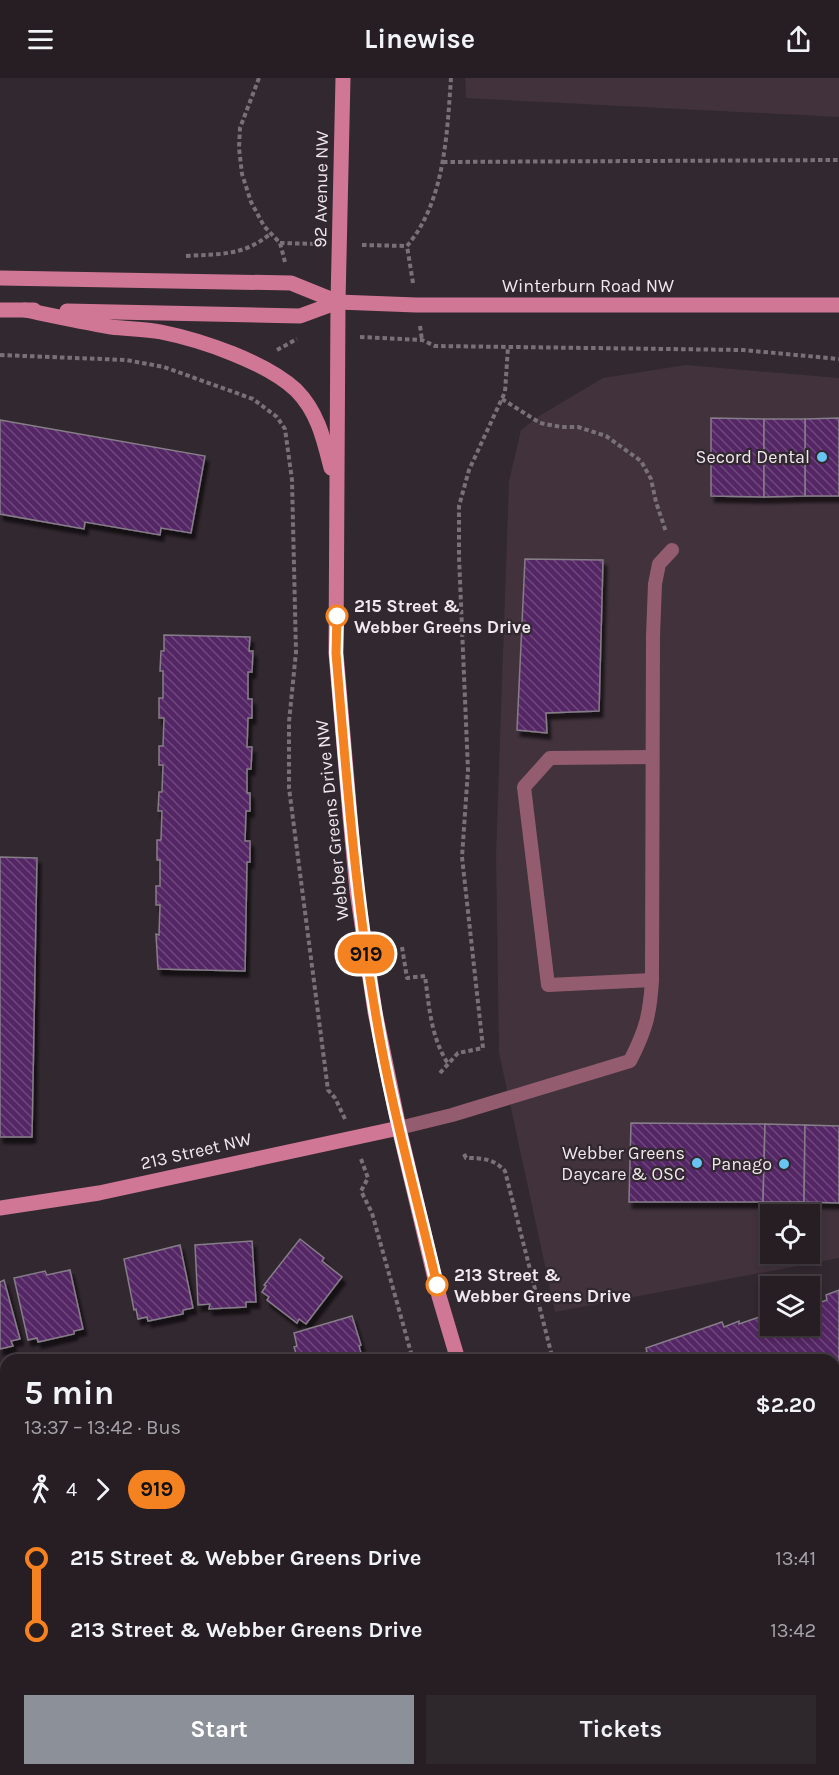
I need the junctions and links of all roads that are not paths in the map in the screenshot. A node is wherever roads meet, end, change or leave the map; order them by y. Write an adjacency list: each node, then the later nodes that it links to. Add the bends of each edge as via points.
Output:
1 (343, 78): 3 (main road, 92 Avenue NW)
2 (0, 278): 3 (main road, Winterburn Road NW, via 291,283)
3 (338, 302): 4 (main road, Winterburn Road NW); 6 (main road, Winterburn Road NW, via 300,316); 7 (main road, Webber Greens Drive NW)
4 (839, 305)
5 (0, 310): 6 (main road, Winterburn Road NW)
6 (25, 310): 7 (main road, via 111,327 161,332 205,344 265,369 295,389 308,405 322,430)
7 (337, 492): 11 (main road, Webber Greens Drive NW, via 336,653 357,891 375,1012)
8 (672, 550): 9 (lane, via 659,564 655,584)
9 (652, 757): 10 (lane); 10 (lane, via 550,758 524,787 548,985)
10 (652, 980): 11 (lane, via 650,1012 630,1061)
11 (399, 1128): 12 (main road, 213 Street NW, via 99,1193); 13 (main road, Webber Greens Drive NW)
12 (0, 1208)
13 (456, 1354)

